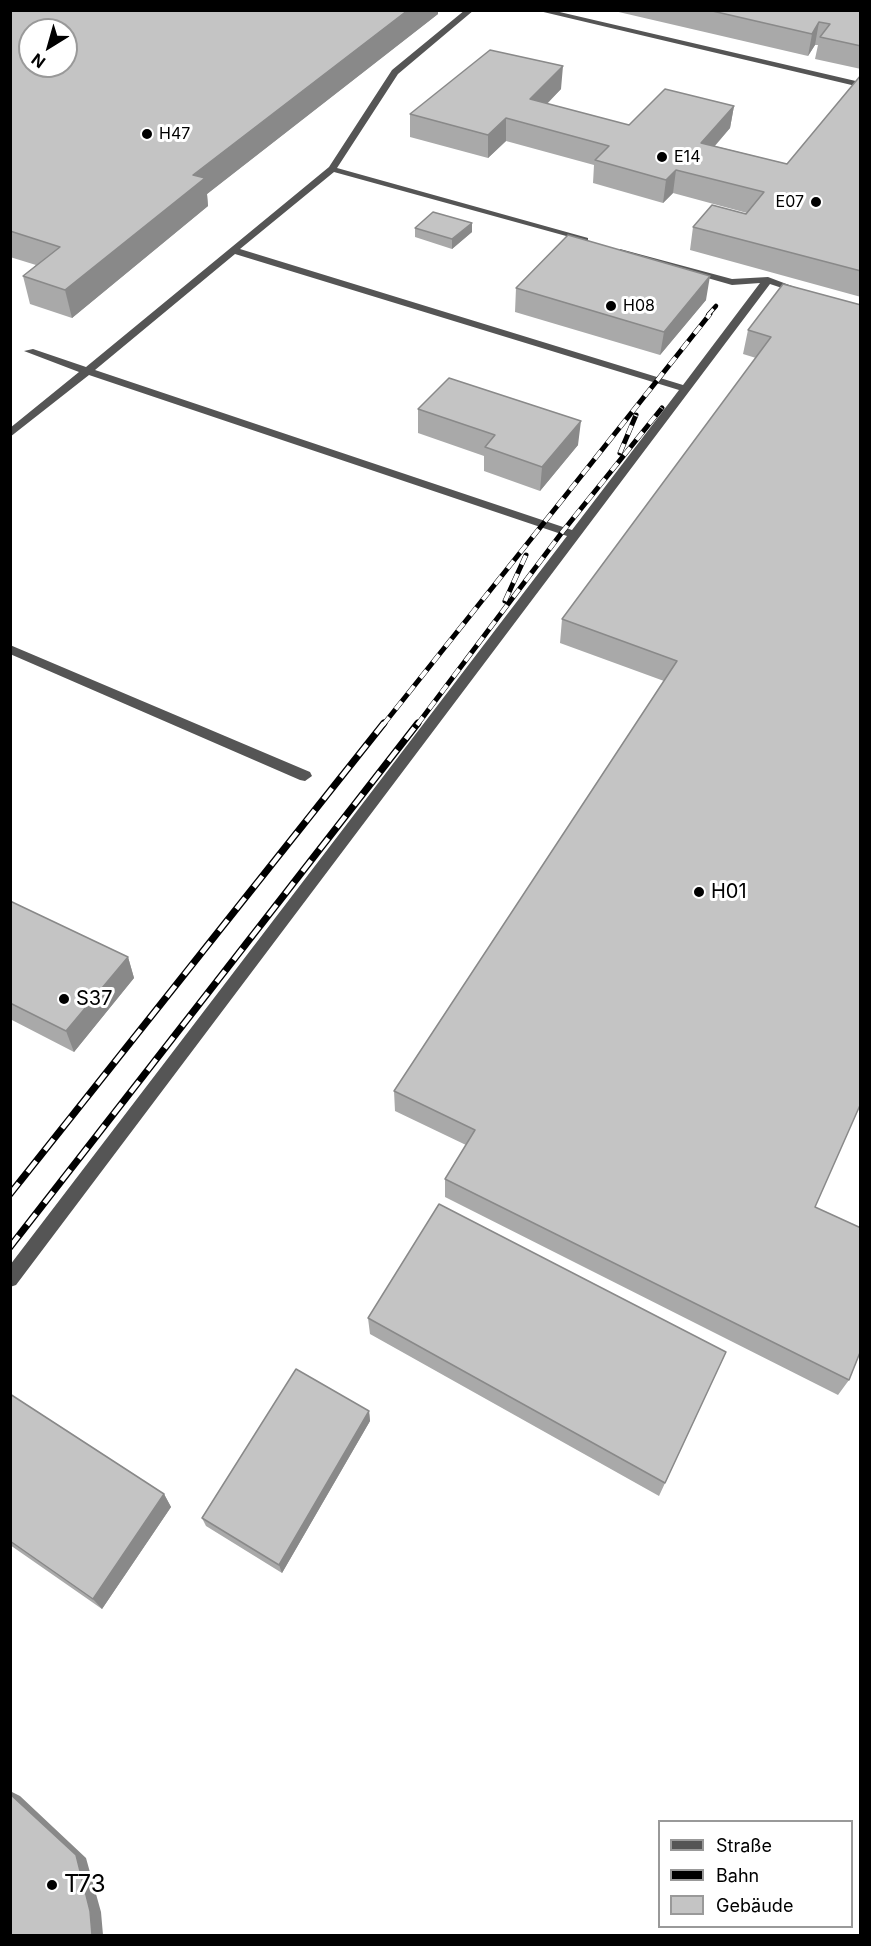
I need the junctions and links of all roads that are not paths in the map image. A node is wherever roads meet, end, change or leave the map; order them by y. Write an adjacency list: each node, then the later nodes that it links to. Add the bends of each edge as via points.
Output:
1 (470, 10): 4 (lane, via 395,72)
2 (539, 10): 3 (lane)
3 (861, 85)
4 (332, 169): 5 (lane); 7 (lane)
5 (592, 242)
6 (615, 249): 8 (lane, via 732,282)
7 (233, 250): 11 (lane); 12 (lane)
8 (768, 280): 9 (lane); 12 (lane)
9 (806, 293)
10 (29, 351): 11 (lane)
11 (87, 371): 13 (lane); 14 (lane)
12 (685, 389): 14 (lane)
13 (10, 434)
14 (576, 534): 17 (lane)
15 (10, 649): 16 (lane)
16 (304, 776)
17 (10, 1279)

